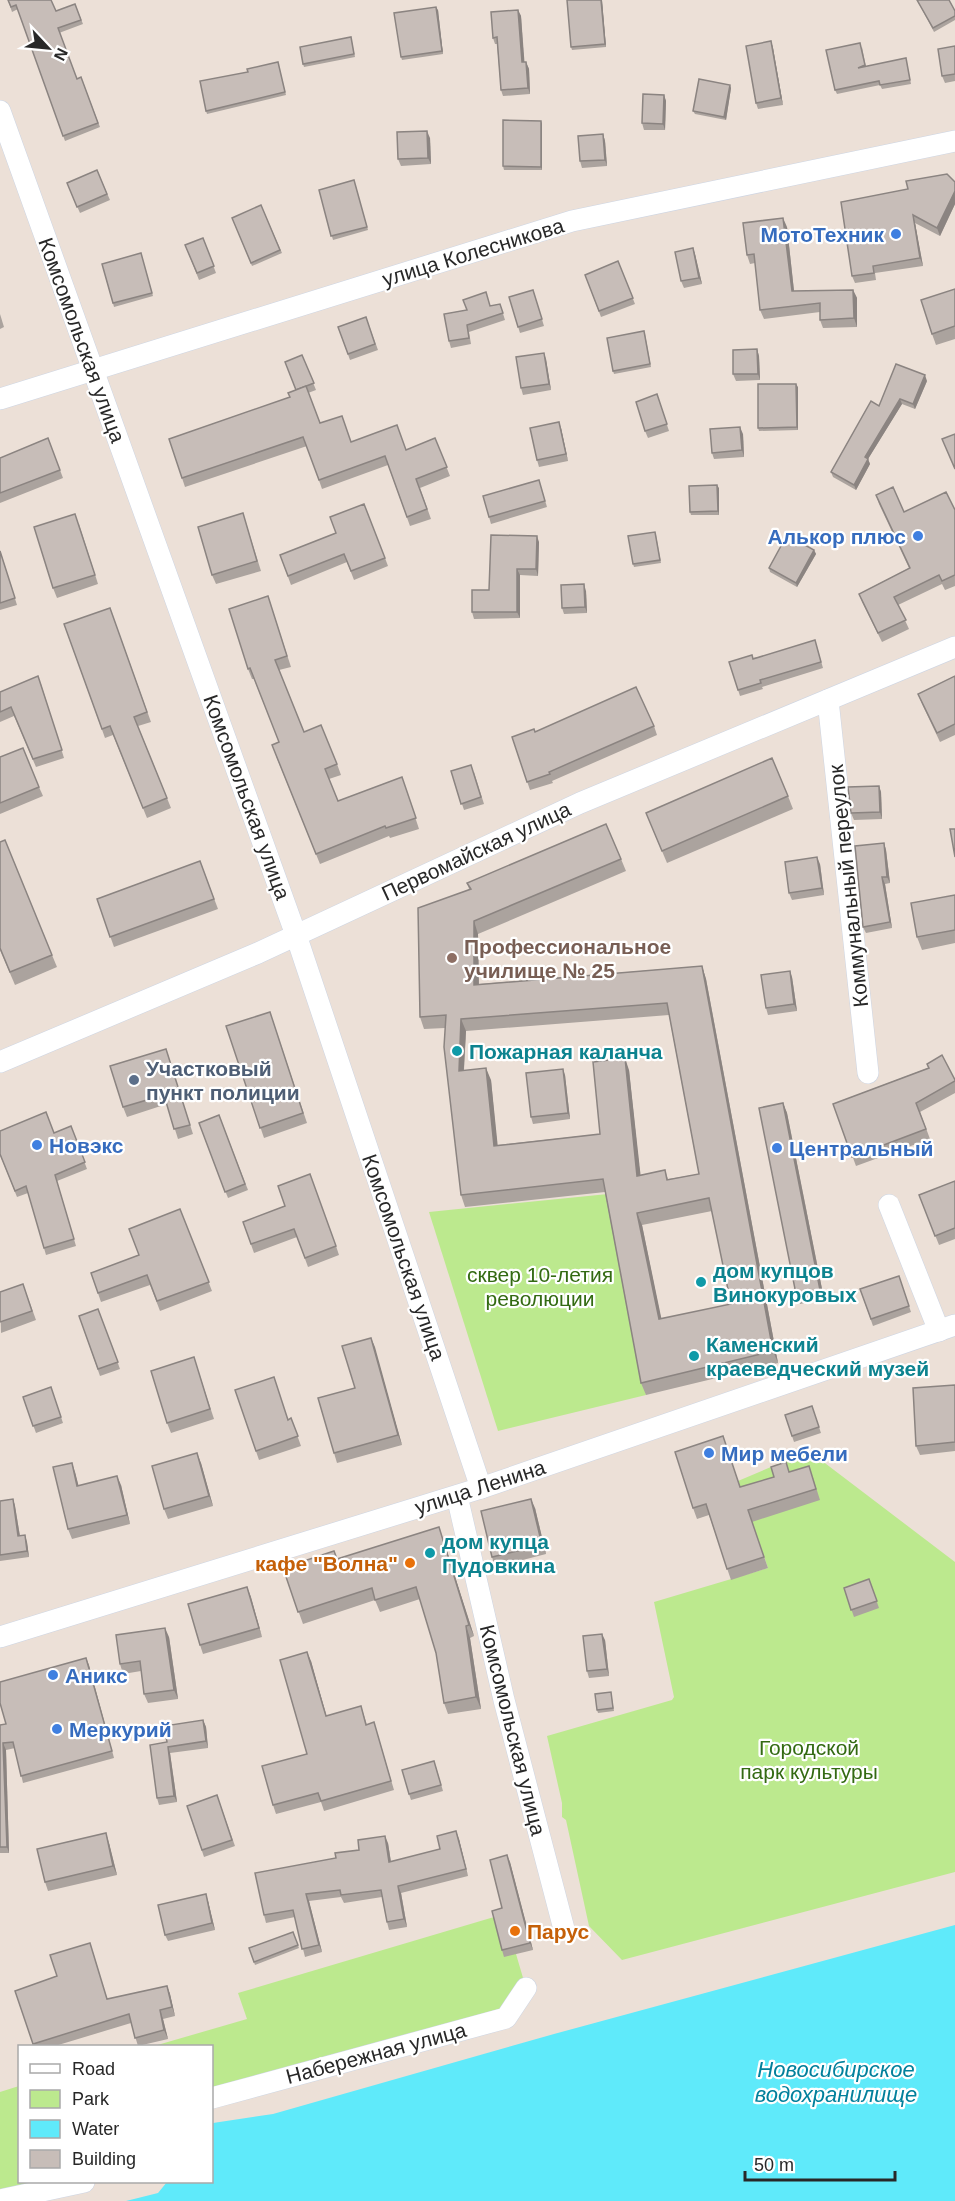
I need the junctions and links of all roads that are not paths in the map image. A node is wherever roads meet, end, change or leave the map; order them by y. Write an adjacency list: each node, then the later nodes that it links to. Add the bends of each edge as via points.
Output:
1 (0, 111): 3 (street, Комсомольская улица)
2 (955, 141): 3 (street, улица Колесникова, via 572,221)
3 (93, 371): 4 (street, улица Колесникова); 7 (street, Комсомольская улица)
4 (0, 399)
5 (955, 647): 6 (street, Первомайская улица)
6 (828, 700): 7 (street, Первомайская улица, via 580,803); 9 (street, Коммунальный переулок)
7 (296, 935): 8 (street, Первомайская улица); 12 (street, Комсомольская улица)
8 (0, 1062)
9 (868, 1073)
10 (889, 1205): 11 (street)
11 (947, 1328): 12 (street, улица Ленина)
12 (482, 1488): 13 (street, улица Ленина)
13 (457, 1496): 14 (street, улица Ленина); 15 (street, Комсомольская улица, via 504,1700)
14 (0, 1636)
15 (564, 1929)
16 (526, 1988): 17 (street, Набережная улица, via 506,2018)
17 (213, 2098)
18 (75, 2183): 19 (street)
19 (0, 2200)

